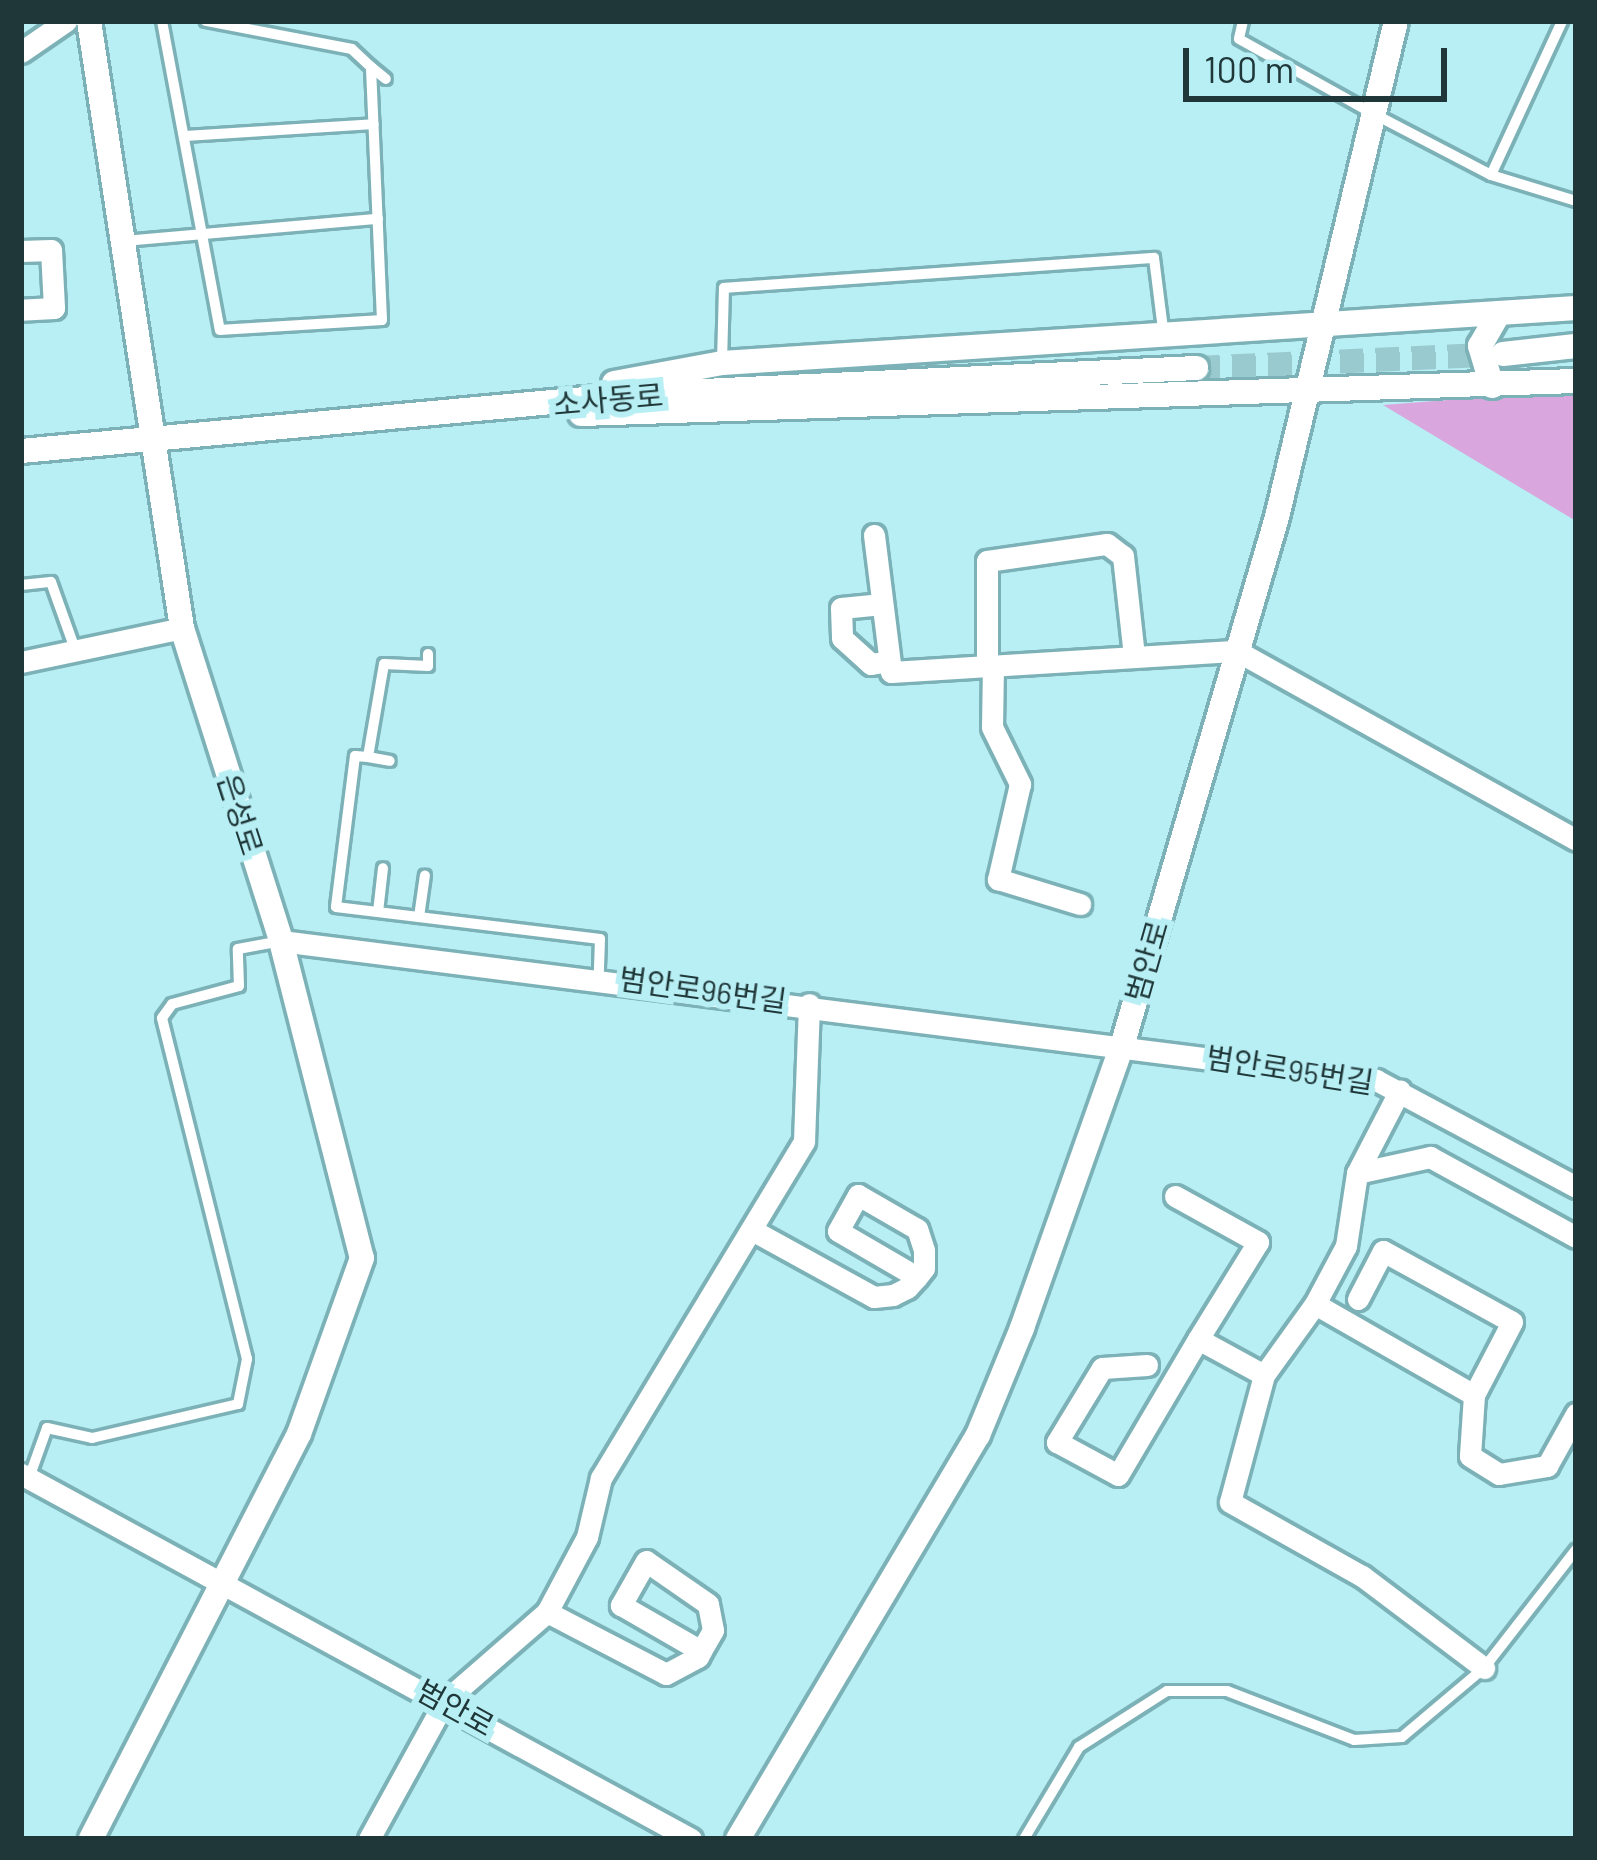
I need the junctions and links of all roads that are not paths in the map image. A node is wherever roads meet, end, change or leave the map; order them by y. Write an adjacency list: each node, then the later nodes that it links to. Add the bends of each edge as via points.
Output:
1 (66, 21): 8 (street)
2 (89, 21): 18 (street, 은성로)
3 (162, 21): 13 (lane)
4 (206, 21): 9 (lane, via 352,49)
5 (1243, 21): 11 (lane, via 1239,39)
6 (1396, 21): 11 (street, 범안로)
7 (1562, 21): 14 (lane)
8 (21, 52)
9 (371, 67): 10 (lane); 12 (lane)
10 (386, 79)
11 (1374, 114): 14 (lane); 23 (street, 범안로)
12 (374, 124): 13 (lane); 16 (lane)
13 (185, 136): 17 (lane)
14 (1491, 175): 15 (lane)
15 (1576, 201)
16 (377, 219): 17 (lane); 17 (lane, via 382,320 220,330)
17 (204, 231): 18 (lane)
18 (122, 241): 33 (street, 은성로)
19 (21, 251): 21 (street, via 51,250 54,308)
20 (1576, 308): 22 (street)
21 (21, 310)
22 (1499, 313): 23 (street); 30 (street, via 1480,346)
23 (1318, 326): 24 (street); 31 (street, 범안로)
24 (1163, 329): 27 (street); 27 (lane, via 1154,258 724,288)
25 (1576, 346): 26 (street)
26 (1503, 354)
27 (722, 363): 32 (street)
28 (1196, 368): 32 (street, 소사동로)
29 (1576, 381): 30 (street)
30 (1492, 386): 31 (street)
31 (1306, 393): 32 (street); 40 (street, 범안로)
32 (458, 412): 33 (street, 소사동로)
33 (149, 438): 34 (street, 소사동로); 38 (street, 은성로)
34 (21, 451)
35 (874, 535): 37 (street)
36 (21, 585): 39 (lane, via 51,582)
37 (882, 604): 43 (street); 43 (street, via 841,608 842,638 872,664)
38 (182, 628): 39 (street); 54 (street, 은성로)
39 (75, 649): 44 (street)
40 (1238, 650): 42 (street); 48 (street); 57 (street, 범안로)
41 (428, 654): 46 (lane, via 428,666 384,664)
42 (1134, 655): 45 (street); 45 (street, via 1123,556 1107,544 987,561)
43 (889, 661): 45 (street, via 891,672)
44 (21, 662)
45 (990, 665): 51 (street, via 992,728 1020,784 998,879)
46 (368, 757): 47 (lane); 52 (lane, via 355,756 335,907)
47 (390, 761)
48 (1576, 840)
49 (383, 868): 52 (lane)
50 (425, 875): 53 (lane)
51 (1080, 904)
52 (378, 912): 53 (lane)
53 (419, 917): 55 (lane, via 600,939)
54 (281, 941): 55 (street, 범안로96번길); 72 (lane, via 238,949 238,986 172,1004 162,1018 247,1359 238,1404 92,1438 47,1428); 74 (street, 은성로, via 362,1272 299,1434)
55 (599, 974): 56 (street, 범안로96번길)
56 (809, 1004): 57 (street, 범안로96번길); 62 (street, via 804,1141)
57 (1123, 1043): 58 (street, 범안로95번길); 82 (street, 범안로, via 978,1436)
58 (1400, 1090): 59 (street); 60 (street, 범안로95번길)
59 (1357, 1173): 63 (street, via 1430,1157); 66 (street, via 1346,1246)
60 (1576, 1187)
61 (1175, 1196): 67 (street, via 1258,1242)
62 (752, 1230): 64 (street, via 874,1297); 75 (street, via 601,1478 587,1537)
63 (1576, 1237)
64 (916, 1277)
65 (1358, 1299): 70 (street, via 1383,1251 1512,1322)
66 (1315, 1304): 69 (street); 70 (street)
67 (1198, 1339): 68 (street, via 1118,1475 1057,1442 1102,1369); 69 (street)
68 (1147, 1365)
69 (1264, 1375): 77 (street, via 1230,1502 1362,1576)
70 (1474, 1396): 71 (street, via 1470,1456 1499,1474 1547,1466)
71 (1576, 1414)
72 (25, 1476): 74 (street)
73 (1576, 1550): 77 (lane)
74 (221, 1575): 78 (street, 범안로); 79 (street, 은성로)
75 (547, 1612): 76 (street, via 666,1674); 78 (street)
76 (701, 1651): 76 (street, via 708,1604 646,1561 621,1605)
77 (1484, 1668): 83 (lane, via 1421,1726 1381,1741 1227,1690 1138,1701 1079,1747)
78 (445, 1701): 80 (street); 81 (street, 범안로)
79 (91, 1839)
80 (368, 1839)
81 (691, 1839)
82 (738, 1839)
83 (1024, 1839)

